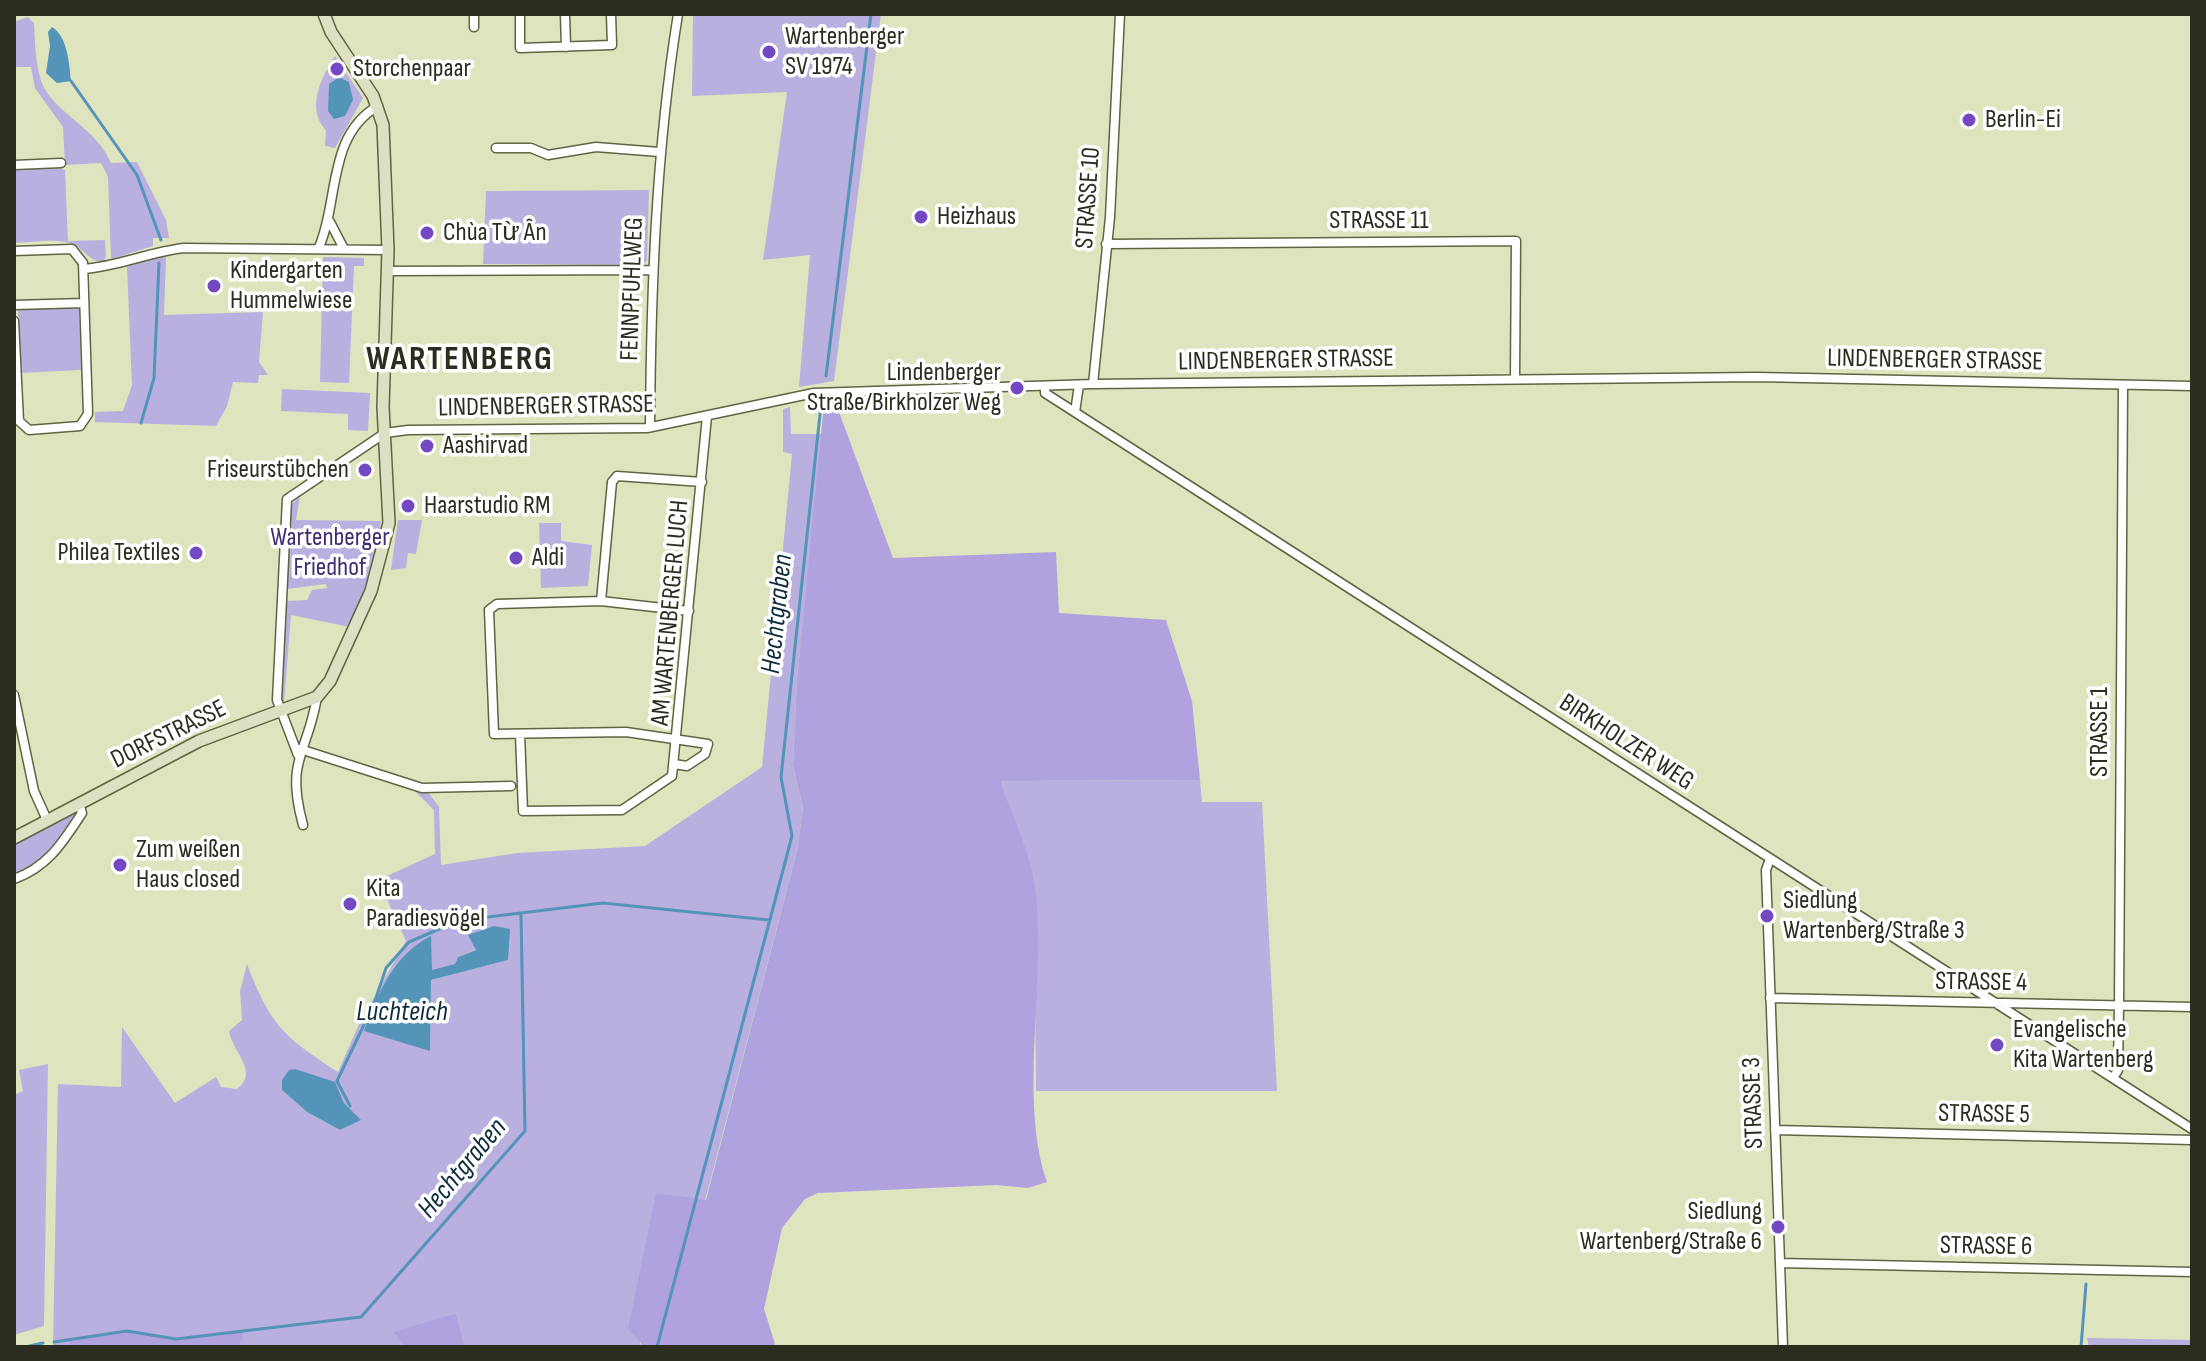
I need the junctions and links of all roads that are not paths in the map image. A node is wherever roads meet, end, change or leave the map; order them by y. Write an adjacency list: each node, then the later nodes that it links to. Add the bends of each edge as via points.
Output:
1 (324, 14): 10 (main road)
2 (474, 14): 8 (street)
3 (520, 14): 9 (street, via 520,48)
4 (565, 14): 9 (street)
5 (611, 14): 9 (street, via 612,45)
6 (678, 14): 12 (street, FENNPFUHLWEG)
7 (1120, 14): 16 (street, STRASSE 10)
8 (474, 27)
9 (566, 47)
10 (378, 106): 15 (street, via 361,118 337,164); 19 (main road, via 387,170)
11 (496, 148): 12 (street, via 531,148 548,155 576,148)
12 (659, 152): 22 (street, FENNPFUHLWEG)
13 (61, 163): 14 (street)
14 (14, 165)
15 (330, 222): 17 (street); 18 (street)
16 (1106, 244): 27 (street, STRASSE 11, via 1516,241); 28 (street, STRASSE 10)
17 (319, 247): 18 (street); 21 (street, via 184,248)
18 (344, 249): 19 (street)
19 (388, 250): 23 (main road)
20 (14, 251): 21 (street, via 72,249)
21 (84, 269): 24 (street)
22 (652, 270): 23 (street); 36 (street, FENNPFUHLWEG)
23 (388, 271): 37 (main road)
24 (84, 303): 25 (street); 35 (street, via 86,420 73,428)
25 (14, 305)
26 (14, 321): 35 (street)
27 (1515, 378): 28 (street, LINDENBERGER STRASSE); 30 (street, LINDENBERGER STRASSE)
28 (1093, 384): 29 (street, LINDENBERGER STRASSE)
29 (1079, 385): 32 (street, LINDENBERGER STRASSE); 33 (street)
30 (2123, 385): 31 (street, LINDENBERGER STRASSE); 57 (street, STRASSE 1)
31 (2192, 386)
32 (1045, 387): 33 (street, BIRKHOLZER WEG, via 1045,393); 34 (street, LINDENBERGER STRASSE, via 814,393)
33 (1075, 412): 53 (street, BIRKHOLZER WEG)
34 (707, 416): 36 (street, LINDENBERGER STRASSE); 38 (street, AM WARTENBERGER LUCH)
35 (18, 426)
36 (650, 427): 37 (street, LINDENBERGER STRASSE)
37 (385, 433): 42 (main road, via 385,545 371,591); 43 (street, via 287,499)
38 (702, 482): 39 (street, via 617,476 612,482); 40 (street, AM WARTENBERGER LUCH)
39 (601, 601): 40 (street); 44 (street, via 491,605 492,728 498,735)
40 (689, 611): 45 (street, AM WARTENBERGER LUCH)
41 (14, 695): 50 (street, via 34,791)
42 (317, 697): 43 (main road, DORFSTRASSE); 46 (street)
43 (279, 706): 46 (street); 49 (main road, DORFSTRASSE)
44 (520, 734): 45 (street, via 626,732); 47 (street, via 522,807 527,813 622,810 672,776)
45 (677, 738): 47 (street); 47 (street, AM WARTENBERGER LUCH, via 703,740 709,748 687,766)
46 (299, 752): 48 (street, via 422,788); 51 (street, via 294,781)
47 (674, 764)
48 (511, 786)
49 (79, 804): 50 (main road, DORFSTRASSE); 54 (street, via 82,813 52,857)
50 (47, 820): 52 (main road, DORFSTRASSE)
51 (303, 825)
52 (14, 838)
53 (1770, 859): 55 (street, STRASSE 3); 56 (street, BIRKHOLZER WEG)
54 (14, 879)
55 (1770, 998): 56 (street, STRASSE 4); 61 (street, STRASSE 3)
56 (1995, 1003): 57 (street, STRASSE 4); 59 (street, BIRKHOLZER WEG)
57 (2119, 1006): 58 (street, STRASSE 4); 59 (street, STRASSE 1, via 2118,1070)
58 (2192, 1007)
59 (2113, 1078): 60 (street, BIRKHOLZER WEG)
60 (2192, 1129)
61 (1775, 1130): 62 (street, STRASSE 5); 63 (street, STRASSE 3)
62 (2192, 1140)
63 (1780, 1263): 64 (street, STRASSE 6); 65 (street, STRASSE 3)
64 (2192, 1272)
65 (1783, 1347)

